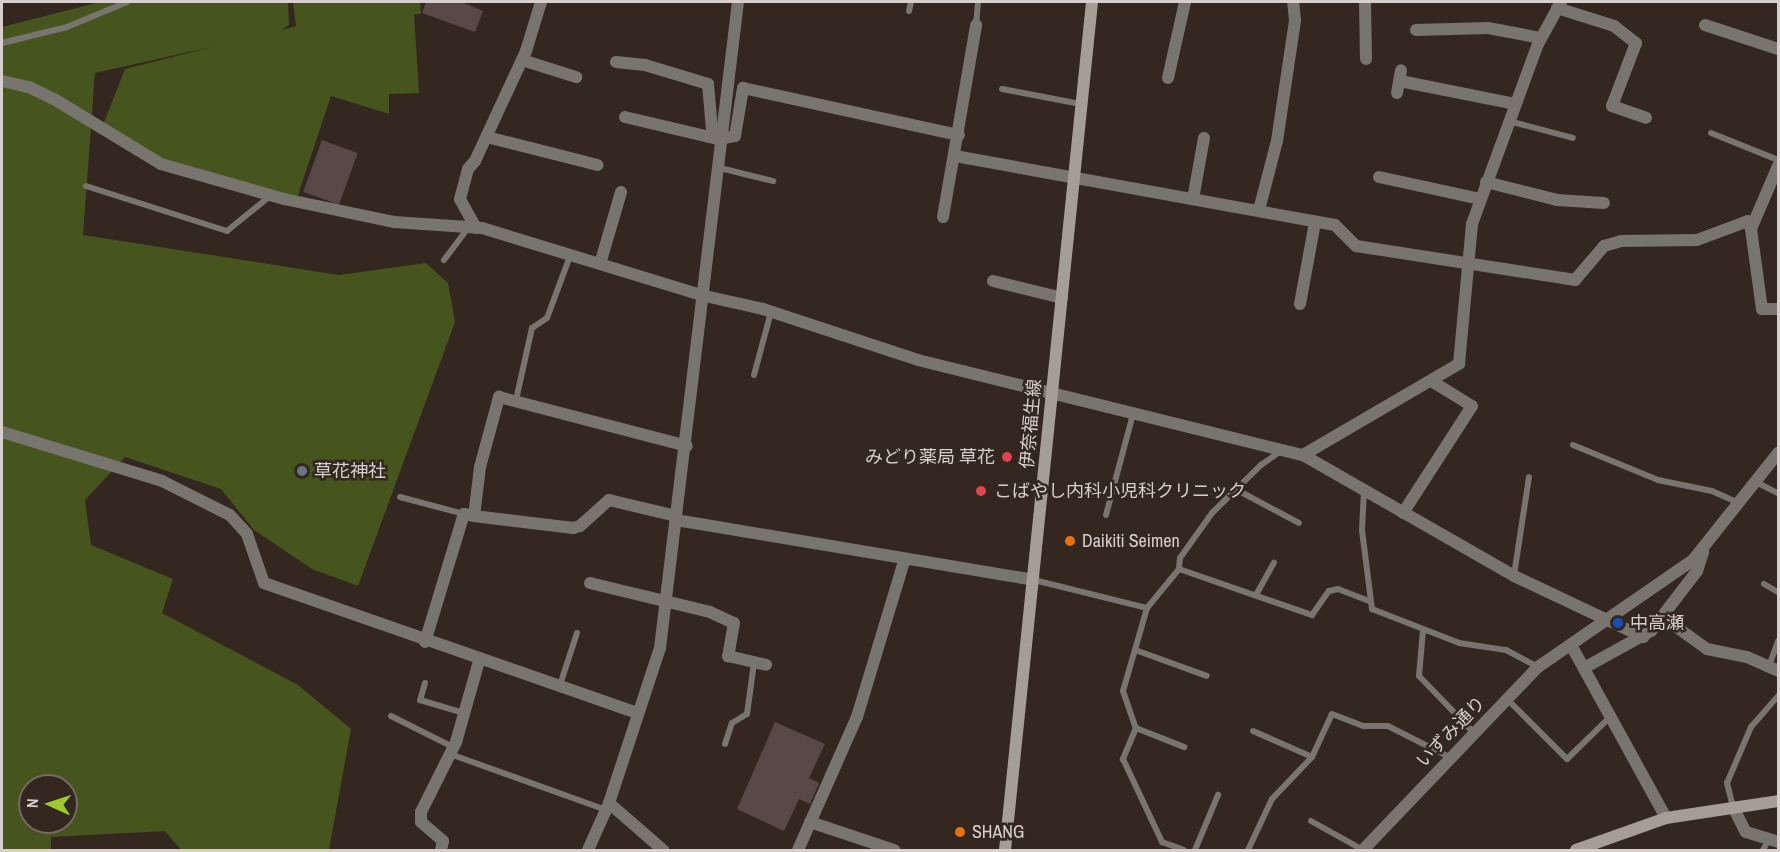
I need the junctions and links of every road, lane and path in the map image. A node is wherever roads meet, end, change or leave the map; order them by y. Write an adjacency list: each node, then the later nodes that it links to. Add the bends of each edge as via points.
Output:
1 (127, 2): 18 (lane, via 67,27)
2 (541, 2): 21 (street)
3 (727, 2): 13 (street)
4 (738, 2): 13 (street)
5 (911, 2): 12 (lane)
6 (978, 2): 14 (lane)
7 (1092, 2): 28 (main road, 伊奈福生線)
8 (1185, 2): 24 (street)
9 (1293, 2): 54 (street, via 1295,20 1277,141)
10 (1365, 2): 20 (street)
11 (1559, 5): 17 (street); 31 (street, via 1614,26 1636,43 1612,106)
12 (909, 11)
13 (736, 24): 36 (street)
14 (975, 25): 34 (street)
15 (1706, 25): 19 (street)
16 (1416, 30): 17 (street, via 1488,28)
17 (1541, 38): 29 (street)
18 (2, 43)
19 (1779, 49)
20 (1366, 59)
21 (522, 60): 23 (street); 35 (street)
22 (616, 62): 36 (street, via 645,65 708,84 712,130)
23 (576, 77)
24 (1168, 78)
25 (2, 81): 50 (street, via 29,87 54,99 161,164)
26 (1399, 81): 29 (street)
27 (1002, 89): 28 (lane)
28 (1081, 104): 45 (main road, 伊奈福生線)
29 (1515, 104): 32 (street)
30 (625, 117): 36 (street)
31 (1646, 118)
32 (1509, 121): 38 (lane); 47 (street)
33 (1711, 134): 40 (lane)
34 (959, 135): 36 (street, via 743,88 735,135); 39 (street)
35 (487, 137): 41 (street); 57 (street, via 468,169 460,199)
36 (723, 137): 43 (street)
37 (1204, 138): 51 (street)
38 (1574, 138)
39 (955, 156): 45 (street); 55 (street)
40 (1779, 160)
41 (598, 165)
42 (1779, 166): 58 (street)
43 (720, 168): 46 (lane); 64 (street)
44 (1379, 177): 52 (street)
45 (1074, 180): 51 (street); 65 (main road, 伊奈福生線)
46 (773, 182)
47 (1486, 183): 52 (street); 53 (street, via 1557,200)
48 (86, 186): 50 (lane, via 227,231)
49 (621, 192): 61 (street)
50 (270, 195): 57 (street, via 394,222)
51 (1193, 199): 54 (street)
52 (1480, 199): 62 (street)
53 (1604, 203)
54 (1259, 210): 56 (street)
55 (943, 218)
56 (1316, 222): 62 (street, via 1340,229 1356,246); 66 (street)
57 (472, 228): 59 (street); 60 (lane)
58 (1751, 229): 62 (street, via 1748,221 1696,240 1620,241 1604,246 1575,280); 67 (street, via 1762,309)
59 (570, 256): 61 (street); 72 (lane, via 547,318 532,328)
60 (444, 260)
61 (600, 264): 64 (street)
62 (1466, 265): 70 (street, via 1459,364)
63 (993, 281): 65 (street)
64 (705, 296): 68 (street); 76 (street)
65 (1062, 298): 71 (main road, 伊奈福生線)
66 (1300, 304)
67 (1779, 309)
68 (771, 312): 69 (lane); 71 (street, via 918,360)
69 (754, 375)
70 (1431, 381): 79 (street); 87 (street, via 1472,406)
71 (1051, 395): 73 (street); 97 (main road, 伊奈福生線)
72 (516, 400): 76 (street); 88 (street, via 500,397)
73 (1133, 414): 77 (street); 89 (lane)
74 (2, 432): 111 (street, via 162,481 238,522 247,534 264,583)
75 (1573, 445): 86 (lane, via 1659,480 1712,491)
76 (687, 446): 90 (street)
77 (1283, 450): 79 (street); 82 (lane, via 1261,465)
78 (1779, 453): 81 (street)
79 (1303, 455): 83 (street)
80 (1529, 477): 96 (lane)
81 (1756, 482): 84 (lane); 86 (street)
82 (1237, 490): 91 (lane); 95 (lane, via 1212,513 1180,558)
83 (1364, 490): 87 (street); 102 (lane, via 1362,530)
84 (1779, 494)
85 (400, 497): 88 (lane)
86 (1739, 504): 92 (street)
87 (1403, 513): 96 (street)
88 (469, 515): 90 (street, via 573,528 609,500); 111 (street)
89 (1106, 515)
90 (676, 518): 93 (street); 103 (street)
91 (1299, 524)
92 (1704, 548): 105 (street, via 1697,571); 106 (street, いずみ通り, via 1682,570)
93 (904, 561): 97 (street); 142 (street, via 857,717)
94 (1274, 563): 101 (lane)
95 (1179, 569): 101 (lane); 104 (lane)
96 (1514, 576): 106 (street)
97 (1034, 580): 104 (lane); 149 (main road, 伊奈福生線)
98 (590, 583): 103 (street)
99 (1764, 584): 100 (lane)
100 (1779, 592)
101 (1256, 596): 102 (lane, via 1312,615 1329,591 1338,589)
102 (1370, 601): 107 (lane, via 1372,609)
103 (666, 602): 115 (street, via 710,612 734,623 728,656); 125 (street, via 653,679)
104 (1147, 608): 113 (lane, via 1136,638)
105 (1664, 618): 109 (street); 118 (street, via 1707,649 1747,657)
106 (1608, 622): 109 (street); 112 (street, いずみ通り)
107 (1423, 630): 116 (lane, via 1469,646 1506,650); 130 (lane, via 1419,676)
108 (577, 633): 121 (lane)
109 (1643, 637): 117 (street)
110 (1779, 641): 118 (lane)
111 (425, 642): 114 (street)
112 (1571, 645): 116 (street, いずみ通り); 117 (street)
113 (1138, 651): 119 (lane); 128 (lane, via 1123,691)
114 (479, 661): 121 (street); 124 (street)
115 (760, 664): 131 (lane, via 747,714 732,723)
116 (1538, 667): 123 (street, いずみ通り)
117 (1584, 668): 127 (street)
118 (1774, 669)
119 (1207, 676)
120 (425, 683): 124 (lane, via 420,700)
121 (559, 688): 125 (street)
122 (1779, 696): 139 (lane, via 1763,711 1744,741 1727,783)
123 (1507, 699): 127 (lane, via 1568,759); 130 (street, いずみ通り)
124 (465, 713): 133 (street)
125 (638, 713): 138 (street)
126 (391, 716): 133 (lane)
127 (1610, 717): 140 (street)
128 (1136, 728): 132 (lane); 150 (lane, via 1124,759 1162,842)
129 (1253, 731): 134 (lane)
130 (1474, 733): 135 (street, いずみ通り)
131 (725, 744)
132 (1184, 747)
133 (452, 750): 138 (lane); 144 (street, via 420,817 443,841)
134 (1312, 757): 135 (lane, via 1332,714 1364,726 1388,726); 152 (lane, via 1272,799)
135 (1451, 758): 153 (street, いずみ通り)
136 (1218, 795): 151 (lane)
137 (1779, 801): 139 (main road)
138 (608, 806): 145 (street); 146 (street)
139 (1733, 807): 140 (main road); 143 (street, via 1741,828)
140 (1666, 818): 154 (main road)
141 (1311, 821): 153 (lane)
142 (810, 822): 147 (street); 148 (street)
143 (1774, 840): 155 (lane)
144 (441, 850)
145 (588, 850)
146 (663, 850)
147 (798, 850)
148 (894, 850)
149 (1005, 850)
150 (1184, 850)
151 (1195, 850)
152 (1248, 850)
153 (1364, 850)
154 (1576, 850)
155 (1762, 850)

